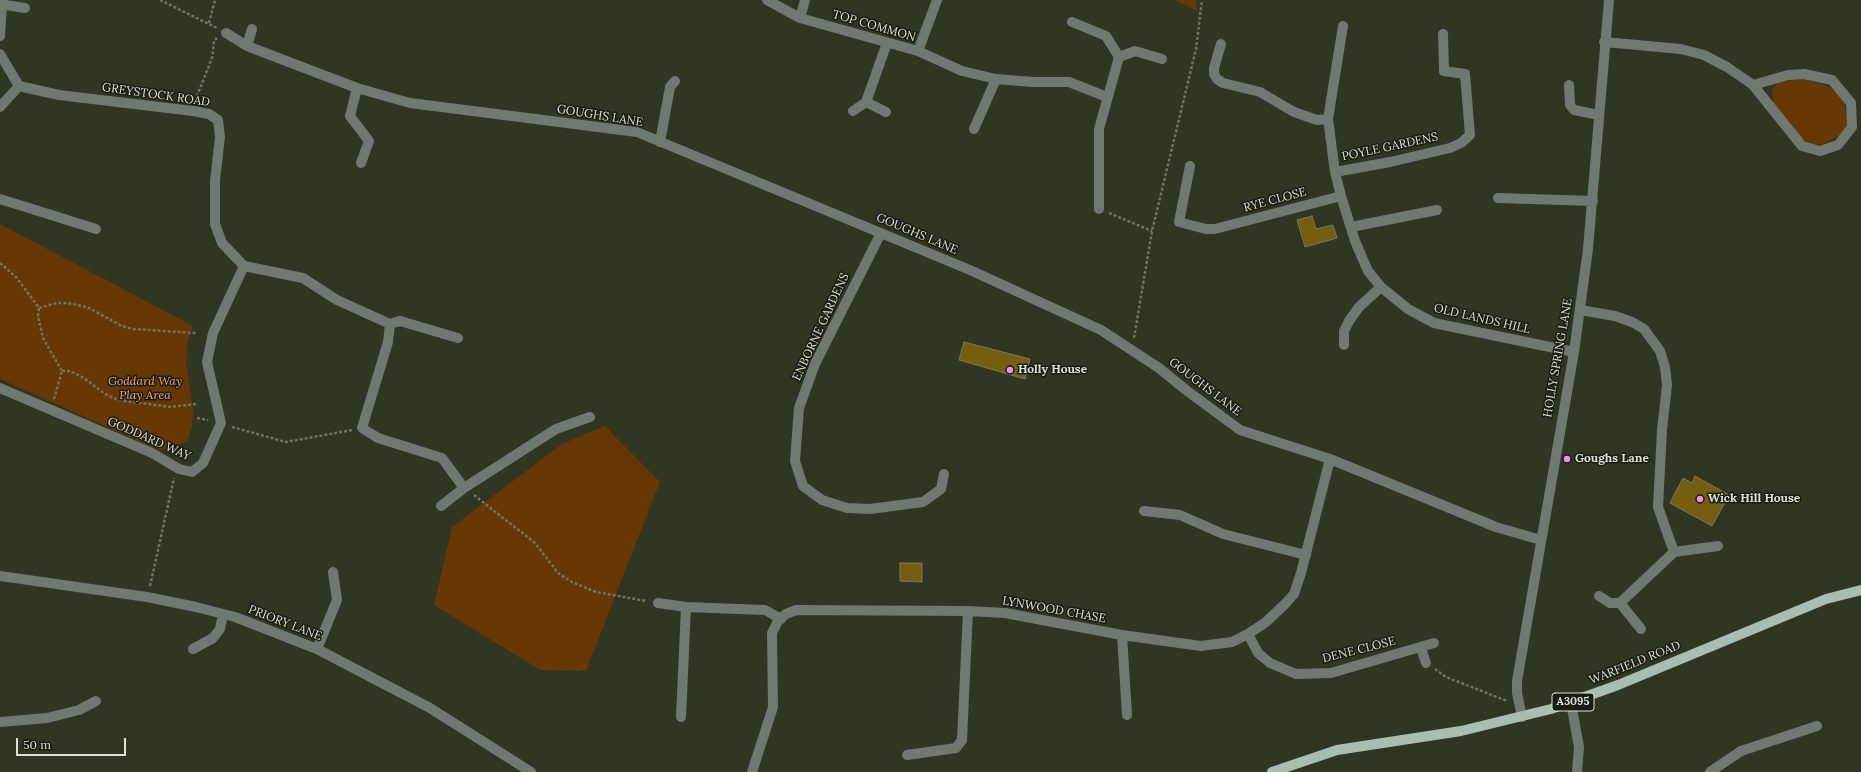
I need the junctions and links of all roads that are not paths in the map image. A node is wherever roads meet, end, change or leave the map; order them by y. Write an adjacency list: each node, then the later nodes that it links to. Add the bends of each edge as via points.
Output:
1 (767, 0): 7 (street, TOP COMMON)
2 (806, 0): 7 (street)
3 (937, 0): 18 (street, TOP COMMON)
4 (1608, 0): 14 (street, HOLLY SPRING LANE)
5 (1, 4): 6 (street); 13 (street)
6 (25, 8)
7 (800, 18): 15 (street, TOP COMMON)
8 (1072, 22): 20 (street, via 1106,36)
9 (1343, 26): 34 (street, OLD LANDS HILL)
10 (252, 29): 17 (street)
11 (1443, 34): 39 (street, POYLE GARDENS, via 1444,71 1465,74 1470,135 1450,148)
12 (222, 35): 17 (street, GOUGHS LANE)
13 (0, 36)
14 (1604, 42): 25 (street, via 1681,48 1727,67); 33 (street, HOLLY SPRING LANE)
15 (888, 43): 18 (street, TOP COMMON); 29 (street)
16 (1221, 44): 34 (street, via 1214,68 1217,79 1223,83 1260,92 1294,112 1317,120)
17 (247, 46): 27 (street, GOUGHS LANE)
18 (918, 52): 22 (street, TOP COMMON, via 962,70)
19 (0, 54): 26 (street)
20 (1119, 57): 21 (street, via 1135,51); 28 (street)
21 (1162, 59)
22 (996, 79): 28 (street, TOP COMMON, via 1069,82); 35 (street)
23 (675, 81): 36 (street, via 670,87)
24 (1569, 85): 33 (street, via 1570,105 1574,110)
25 (1754, 85): 25 (street, via 1788,75 1804,74 1832,80 1851,103 1852,127 1838,145 1820,151 1802,146)
26 (19, 86): 30 (street); 49 (street, GREYSTOCK ROAD, via 59,95 198,112 209,114 218,120 220,137 214,181 215,224 222,243)
27 (356, 88): 36 (street, GOUGHS LANE, via 410,102 637,132); 37 (street, via 350,116 369,141)
28 (1107, 97): 44 (street, via 1099,129)
29 (866, 102): 31 (street); 32 (street)
30 (0, 107)
31 (853, 111)
32 (886, 112)
33 (1599, 115): 43 (street, HOLLY SPRING LANE)
34 (1328, 119): 39 (street, OLD LANDS HILL)
35 (974, 130)
36 (660, 142): 48 (street, GOUGHS LANE)
37 (361, 163)
38 (1190, 166): 40 (street, RYE CLOSE, via 1179,222 1206,229 1215,229)
39 (1335, 172): 40 (street, OLD LANDS HILL)
40 (1341, 196): 46 (street, OLD LANDS HILL)
41 (1498, 198): 43 (street)
42 (0, 199): 47 (street)
43 (1593, 201): 51 (street, HOLLY SPRING LANE)
44 (1098, 209)
45 (1437, 210): 46 (street)
46 (1351, 227): 50 (street, OLD LANDS HILL, via 1368,271)
47 (96, 229)
48 (881, 233): 58 (street, GOUGHS LANE, via 1101,330 1131,348 1240,430); 59 (street, ENBORNE GARDENS, via 815,364 799,408 795,461 803,486 822,500 847,508 870,509 923,502 941,489)
49 (244, 266): 52 (street, via 303,278 337,300); 56 (street, GODDARD WAY, via 213,333 208,362 221,423 204,463 192,472)
50 (1382, 287): 54 (street, via 1349,321 1344,331); 55 (street, OLD LANDS HILL, via 1408,309 1434,323)
51 (1580, 310): 55 (street, HOLLY SPRING LANE); 65 (street, via 1615,316 1632,322 1644,329 1660,351 1667,385 1658,507)
52 (390, 324): 53 (street, via 400,321); 60 (street, via 388,342 362,428 378,438 442,458)
53 (458, 338)
54 (1344, 345)
55 (1574, 352): 63 (street, HOLLY SPRING LANE)
56 (0, 388)
57 (590, 416): 60 (street, via 556,429)
58 (1330, 459): 63 (street, GOUGHS LANE, via 1496,527); 66 (street, LYNWOOD CHASE)
59 (944, 474)
60 (464, 488): 61 (street)
61 (441, 506)
62 (1144, 511): 66 (street, via 1180,515 1223,534)
63 (1541, 540): 89 (street, HOLLY SPRING LANE, via 1517,681)
64 (1718, 546): 65 (street)
65 (1674, 552): 72 (street)
66 (1306, 555): 78 (street, LYNWOOD CHASE, via 1294,594 1266,622)
67 (333, 572): 83 (street, via 337,600)
68 (0, 576): 75 (street, PRIORY LANE, via 147,597)
69 (1861, 590): 86 (main road, WARFIELD ROAD / A3095, via 1826,599)
70 (1599, 596): 72 (street, via 1610,603)
71 (658, 603): 73 (street)
72 (1620, 603): 77 (street)
73 (686, 607): 76 (street, via 765,610); 88 (street)
74 (968, 611): 76 (street, LYNWOOD CHASE, via 796,610); 79 (street, LYNWOOD CHASE, via 1005,613); 92 (street, via 962,740 956,748)
75 (223, 614): 82 (street, via 220,629 213,638); 83 (street, PRIORY LANE)
76 (780, 619): 94 (street, via 772,633 773,707)
77 (1641, 629)
78 (1248, 634): 79 (street, LYNWOOD CHASE, via 1232,642 1201,646); 81 (street, DENE CLOSE, via 1258,653 1270,664 1296,674 1331,673)
79 (1122, 635): 87 (street)
80 (1434, 643): 81 (street, DENE CLOSE)
81 (1421, 648): 84 (street)
82 (193, 649)
83 (317, 649): 93 (street, PRIORY LANE, via 430,708)
84 (1426, 663)
85 (96, 701): 90 (street, via 78,710 48,718)
86 (1571, 703): 89 (main road, WARFIELD ROAD / A3095); 96 (street, via 1579,747)
87 (1127, 715)
88 (681, 717)
89 (1522, 717): 95 (main road, WARFIELD ROAD / A3095, via 1461,731 1337,750)
90 (0, 722)
91 (1817, 726): 97 (street, via 1741,751)
92 (907, 755)
93 (531, 772)
94 (752, 772)
95 (1272, 772)
96 (1577, 772)
97 (1710, 772)

